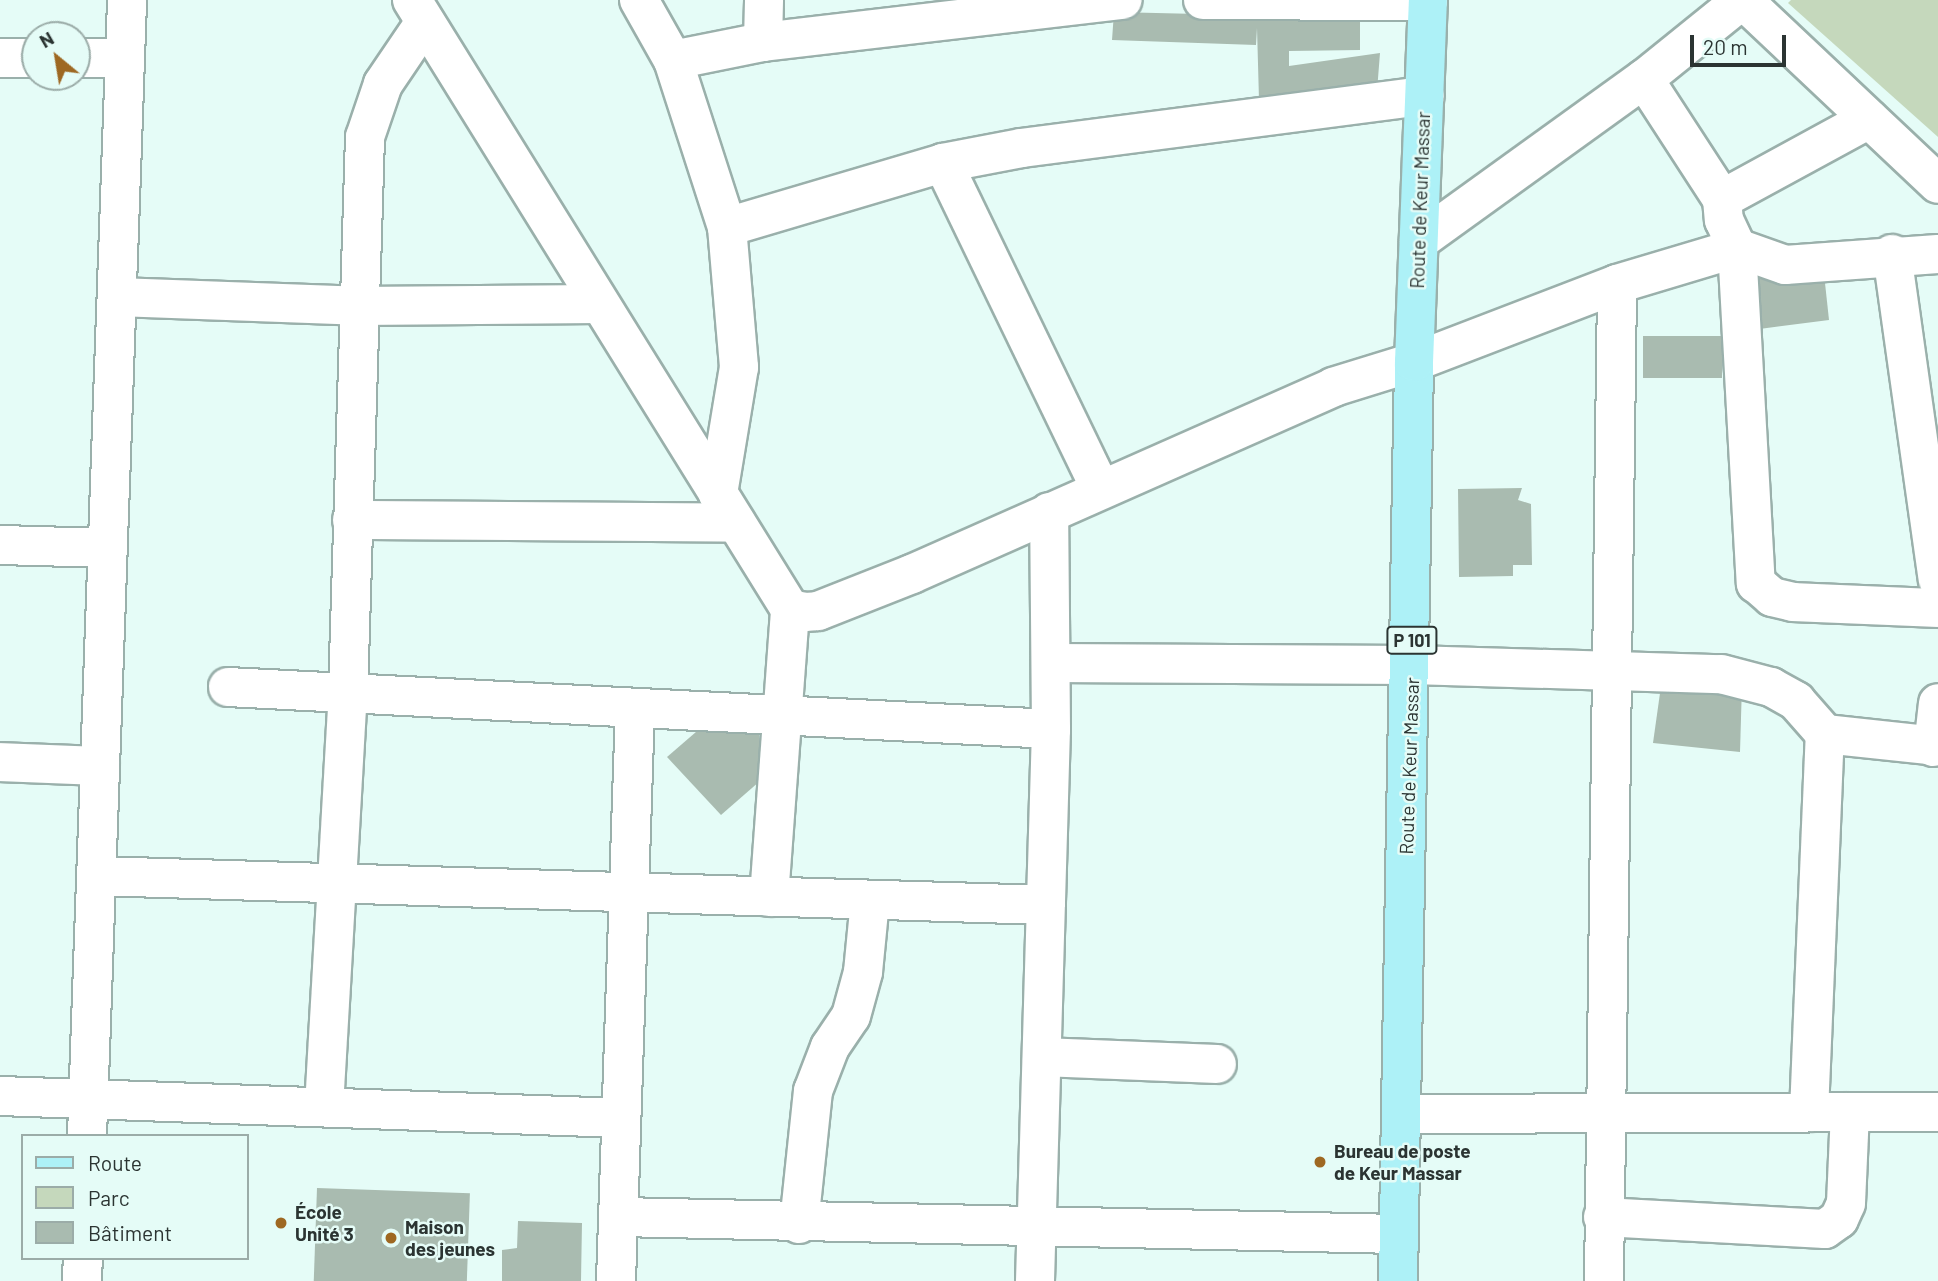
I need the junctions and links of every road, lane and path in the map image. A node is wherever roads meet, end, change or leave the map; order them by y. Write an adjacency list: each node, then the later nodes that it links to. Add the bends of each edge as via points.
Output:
1 (127, 0): 13 (street)
2 (639, 0): 14 (street)
3 (764, 0): 9 (street)
4 (1123, 0): 9 (street)
5 (1203, 0): 7 (street)
6 (1742, 0): 15 (street); 17 (street)
7 (1428, 1): 16 (main road, Route de Keur Massar / P 101)
8 (418, 11): 28 (street); 29 (street, via 383,84 365,137)
9 (763, 42): 14 (street)
10 (0, 58): 11 (street)
11 (21, 58)
12 (91, 58): 13 (street)
13 (125, 58): 27 (street)
14 (673, 60): 21 (street)
15 (1644, 79): 20 (street); 22 (street)
16 (1424, 96): 18 (street, via 1167,127); 22 (main road, Route de Keur Massar / P 101)
17 (1869, 119): 19 (street); 20 (street)
18 (943, 163): 21 (street); 32 (street)
19 (1938, 184)
20 (1722, 199): 23 (street, via 1724,220)
21 (727, 227): 33 (street, via 738,367)
22 (1419, 240): 30 (main road, Route de Keur Massar / P 101)
23 (1737, 248): 24 (street, via 1785,265); 26 (street); 39 (street, via 1756,583 1772,597 1793,602)
24 (1892, 254): 25 (street); 31 (street)
25 (1938, 254)
26 (1617, 284): 30 (street); 43 (street)
27 (117, 297): 29 (street); 37 (street)
28 (599, 304): 29 (street); 33 (street)
29 (358, 306): 35 (street)
30 (1414, 362): 32 (street, via 1334,387); 42 (main road, Route de Keur Massar / P 101)
31 (1929, 452): 38 (street)
32 (1100, 488): 34 (street)
33 (727, 509): 35 (street); 40 (street)
34 (1049, 512): 40 (street, via 818,611); 41 (street)
35 (352, 520): 45 (street)
36 (0, 545): 37 (street)
37 (108, 548): 53 (street)
38 (1938, 580)
39 (1938, 608)
40 (790, 609): 48 (street)
41 (1052, 663): 42 (street); 49 (street)
42 (1412, 665): 43 (street); 68 (main road, Route de Keur Massar / P 101)
43 (1612, 672): 50 (street, via 1749,678 1796,701); 67 (street)
44 (228, 687): 45 (street)
45 (348, 693): 47 (street); 55 (street)
46 (1938, 703): 51 (street)
47 (635, 708): 48 (street); 56 (street)
48 (780, 715): 49 (street); 57 (street)
49 (1051, 729): 59 (street)
50 (1825, 734): 51 (street); 64 (street)
51 (1936, 747)
52 (0, 762): 53 (street)
53 (100, 766): 54 (street)
54 (97, 876): 55 (street); 69 (street)
55 (334, 884): 56 (street); 63 (street)
56 (629, 893): 57 (street); 70 (street)
57 (769, 897): 58 (street)
58 (870, 900): 59 (street); 73 (street, via 863,972 851,1016 830,1047 813,1091)
59 (1046, 905): 60 (street)
60 (1042, 1056): 61 (street); 74 (street)
61 (1217, 1064)
62 (0, 1096): 69 (street)
63 (324, 1107): 69 (street); 70 (street)
64 (1808, 1112): 65 (street); 67 (street)
65 (1850, 1112): 66 (street); 72 (street, via 1846,1203 1839,1219 1825,1230)
66 (1938, 1112)
67 (1607, 1113): 68 (street); 72 (street)
68 (1401, 1114): 75 (main road, Route de Keur Massar / P 101)
69 (88, 1117)
70 (621, 1118): 71 (street)
71 (619, 1217): 73 (street); 78 (street)
72 (1603, 1217): 81 (street)
73 (799, 1224): 74 (street)
74 (1037, 1227): 75 (street); 79 (street)
75 (1399, 1234): 80 (main road, Route de Keur Massar / P 101)
76 (83, 1260): 77 (street)
77 (82, 1281)
78 (616, 1281)
79 (1035, 1281)
80 (1398, 1281)
81 (1604, 1281)

